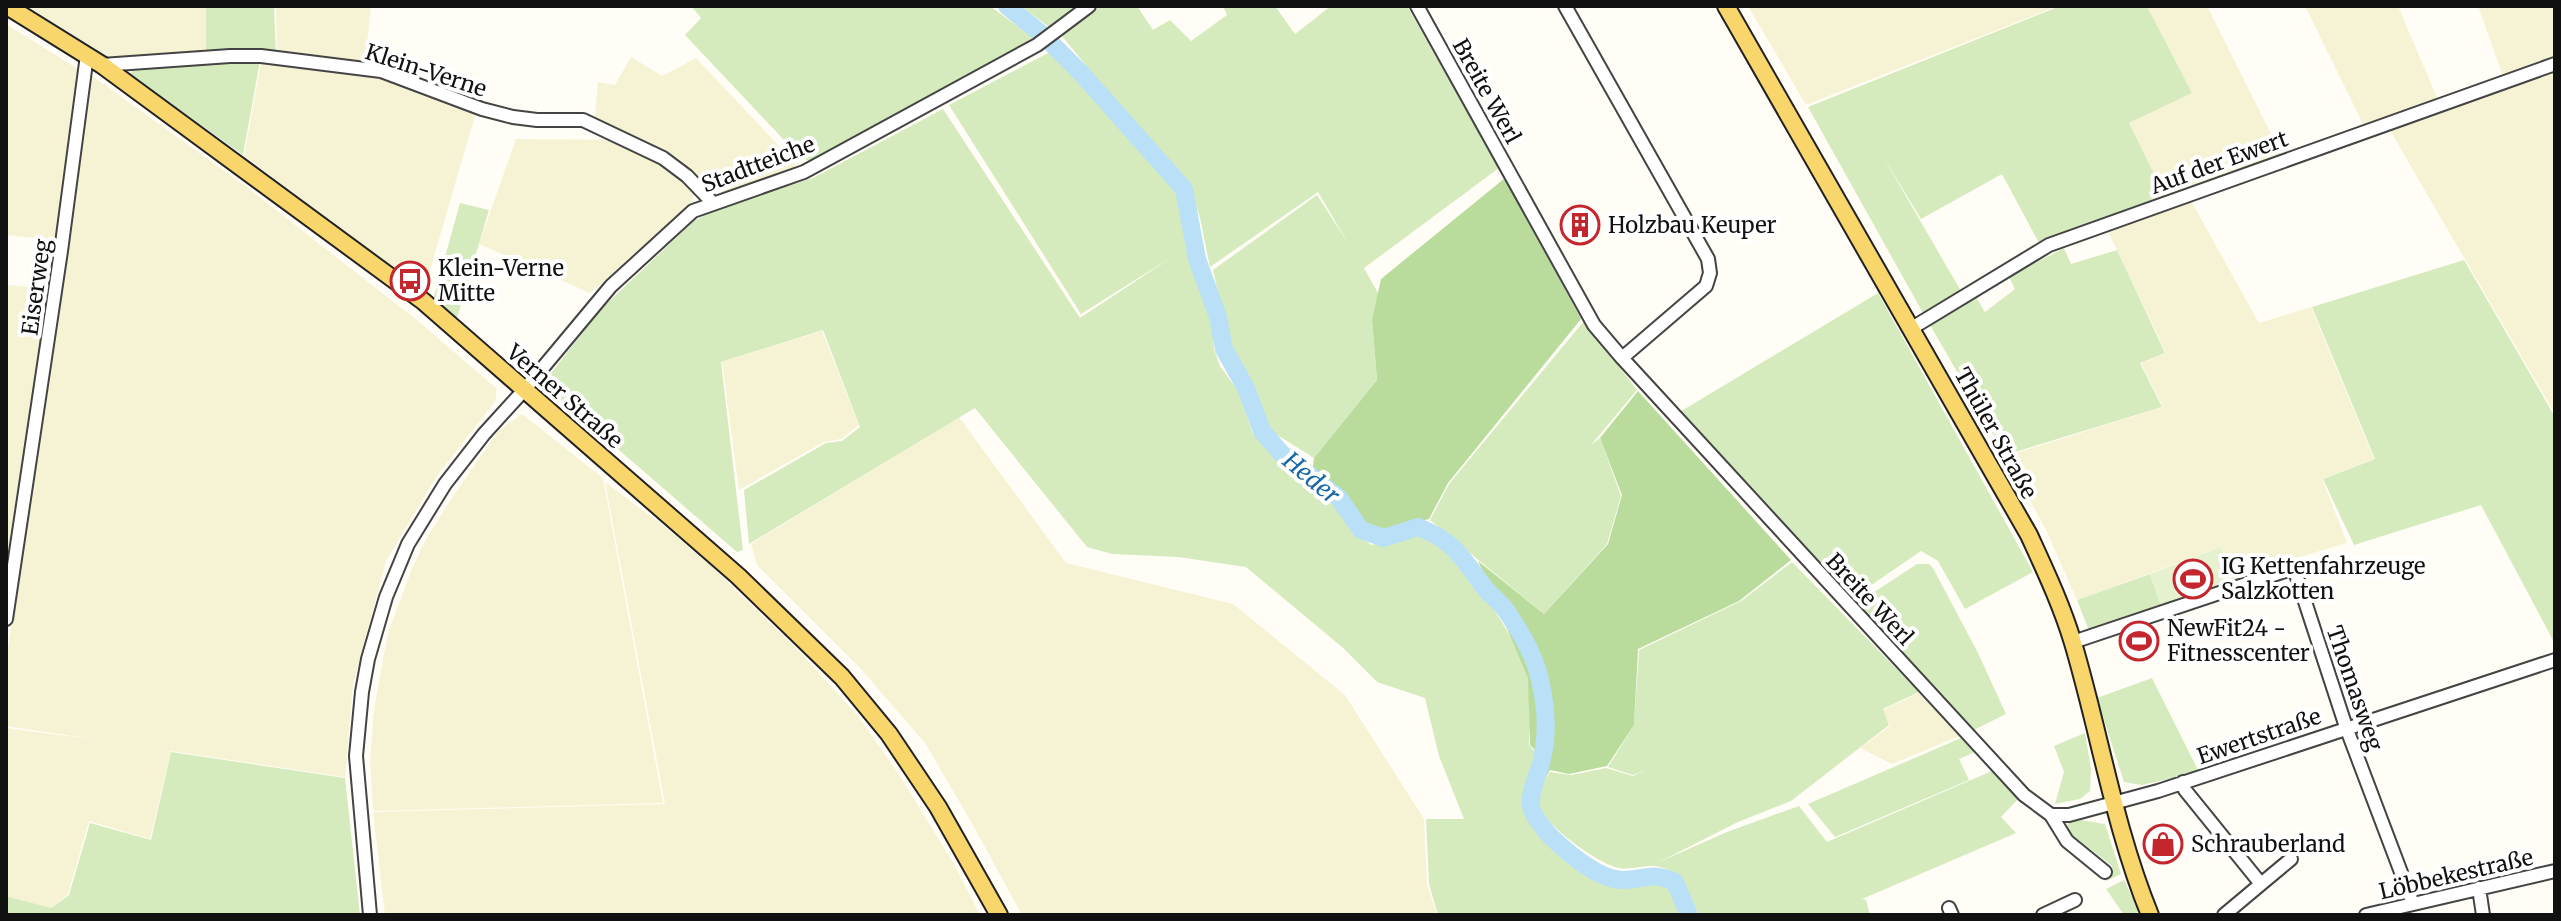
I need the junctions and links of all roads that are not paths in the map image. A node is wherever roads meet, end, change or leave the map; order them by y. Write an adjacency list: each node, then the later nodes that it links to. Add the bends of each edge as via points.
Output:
1 (7, 6): 6 (main road, Verner Straße)
2 (1089, 6): 9 (street, Stadtteiche, via 1037,45 804,172)
3 (1417, 6): 11 (street, Breite Werl, via 1594,325)
4 (1565, 6): 11 (street, via 1708,259 1706,286)
5 (1726, 6): 10 (main road, Thüler Straße)
6 (87, 55): 8 (main road, Verner Straße); 13 (street, Eiserweg)
7 (2555, 64): 10 (street, Auf der Ewert, via 2049,245)
8 (102, 65): 9 (street, Klein-Verne, via 261,56 381,71 513,117 583,120 663,158); 12 (main road, Verner Straße, via 423,301)
9 (712, 202): 12 (street, Stadtteiche, via 680,221 611,286)
10 (1912, 328): 14 (main road, Thüler Straße, via 2029,535)
11 (1622, 358): 19 (street, Breite Werl, via 2024,795)
12 (525, 389): 27 (street, Stadtteiche, via 432,503 395,570 376,628 356,756); 28 (main road, Verner Straße, via 738,576 842,677 938,807)
13 (6, 619)
14 (2073, 642): 16 (street, Thomasweg, via 2294,568); 18 (main road, Thüler Straße)
15 (2555, 660): 16 (street, Ewertstraße)
16 (2346, 727): 17 (street, Ewertstraße); 26 (street, Thomasweg)
17 (2183, 782): 18 (street, Ewertstraße); 23 (street)
18 (2112, 803): 19 (street); 30 (main road, Thüler Straße)
19 (2051, 815): 22 (street, Breite Werl, via 2067,841)
20 (2291, 859): 23 (street)
21 (2555, 871): 24 (street, Löbbekestraße)
22 (2105, 872)
23 (2261, 884): 31 (street)
24 (2479, 888): 26 (street, Löbbekestraße); 33 (street)
25 (2075, 900): 29 (street)
26 (2413, 904): 32 (street, Löbbekestraße)
27 (370, 915)
28 (999, 915)
29 (2043, 915)
30 (2150, 915)
31 (2224, 915)
32 (2366, 915)
33 (2483, 915)

